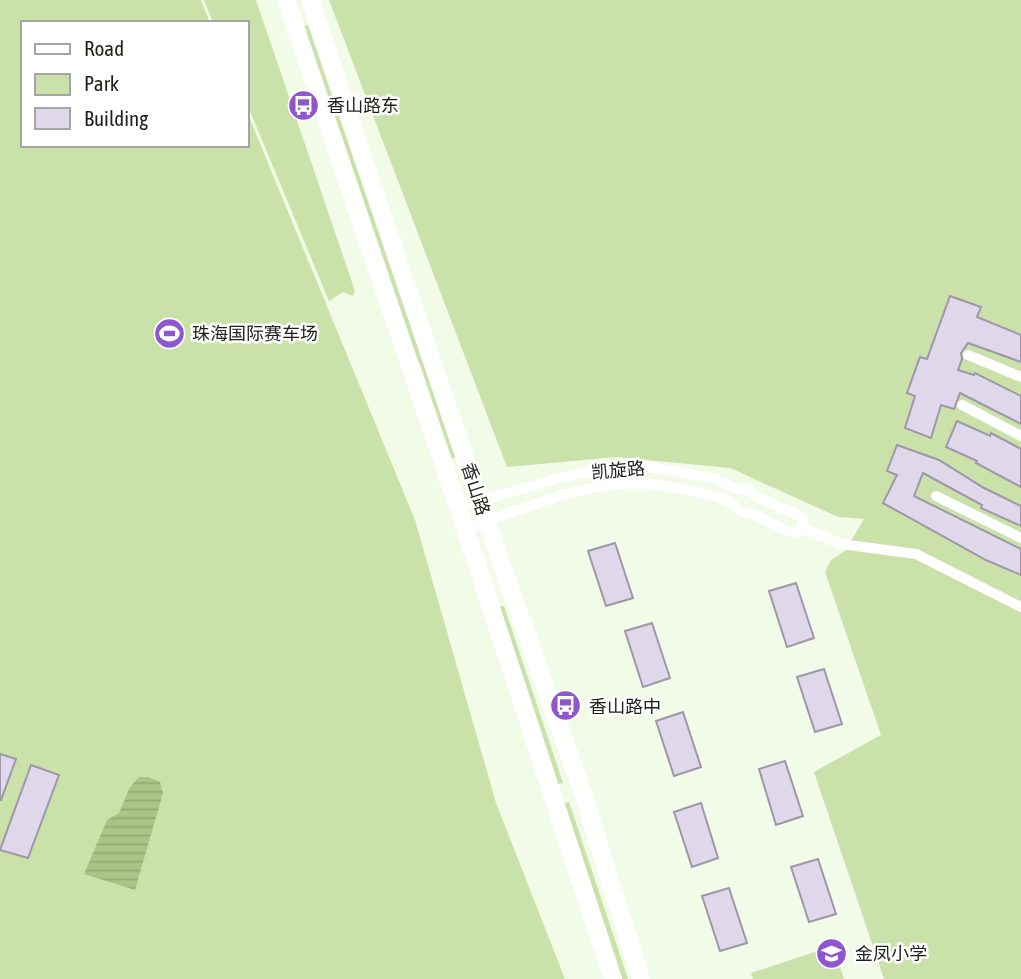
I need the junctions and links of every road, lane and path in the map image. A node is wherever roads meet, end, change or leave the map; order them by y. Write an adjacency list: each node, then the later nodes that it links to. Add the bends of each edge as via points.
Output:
1 (286, 0): 12 (main road, 香山路)
2 (310, 0): 10 (main road, 香山路)
3 (968, 355): 4 (street)
4 (1021, 377)
5 (962, 405): 6 (street)
6 (1021, 436)
7 (738, 490): 9 (street, 凯旋路, via 750,490); 10 (street, 凯旋路, via 713,478 645,466 614,467); 11 (street)
8 (936, 496): 17 (street)
9 (756, 497): 13 (street, via 755,507); 15 (street, 凯旋路, via 800,516)
10 (480, 501): 12 (street, 凯旋路); 14 (main road, 香山路)
11 (734, 505): 13 (street, 凯旋路); 14 (street, 凯旋路, via 671,486 627,483 546,499)
12 (457, 507): 16 (main road, 香山路)
13 (748, 512): 15 (street, 凯旋路, via 788,532 799,533)
14 (487, 523): 16 (street, 凯旋路); 20 (main road, 香山路, via 581,788)
15 (802, 528): 18 (street, 凯旋路, via 841,544 916,554)
16 (464, 530): 19 (main road, 香山路)
17 (1021, 538)
18 (1021, 607)
19 (613, 979)
20 (641, 979)

